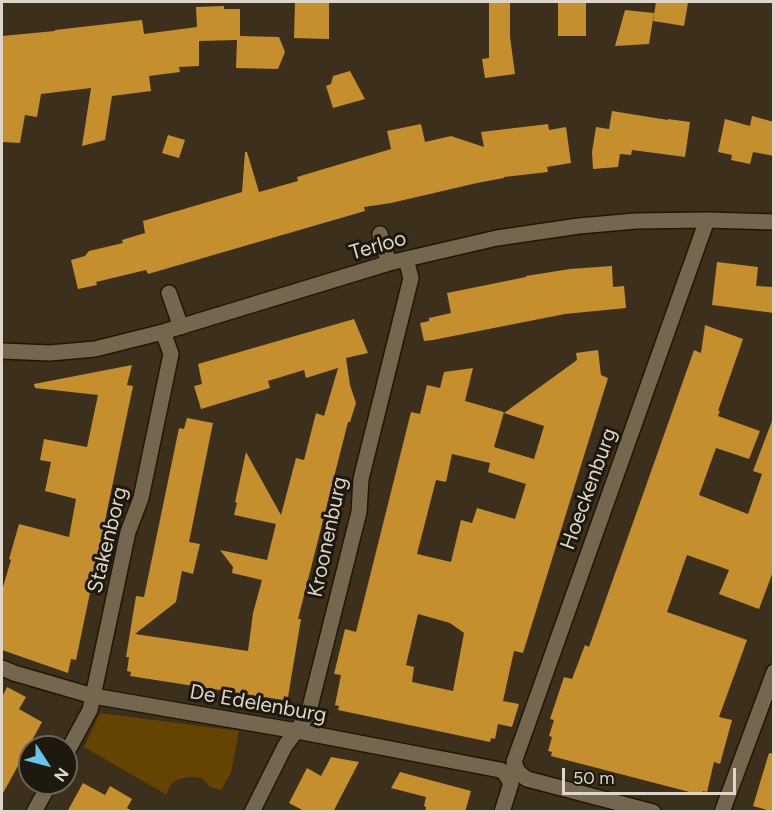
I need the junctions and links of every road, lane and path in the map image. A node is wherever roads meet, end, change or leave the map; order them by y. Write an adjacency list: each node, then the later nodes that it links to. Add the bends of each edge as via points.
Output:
1 (707, 220): 2 (street, Terloo); 4 (street, Terloo, via 579,226 496,238); 15 (street, Hoeckenburg, via 514,762)
2 (774, 222)
3 (380, 234): 5 (street)
4 (406, 259): 5 (street, Terloo); 13 (street, Kroonenburg, via 411,278 361,479 359,512 308,714)
5 (389, 264): 7 (street, Terloo)
6 (169, 293): 7 (street)
7 (181, 327): 8 (street, Terloo)
8 (163, 332): 9 (street, Terloo, via 95,349 50,353); 12 (street, Stakenborg, via 171,354)
9 (2, 351)
10 (2, 668): 12 (street, De Edelenburg)
11 (774, 672): 21 (street)
12 (93, 696): 13 (street, De Edelenburg); 14 (street, Stakenborg)
13 (297, 731): 15 (street, De Edelenburg); 18 (street, Kroonenburg, via 285,746)
14 (76, 735)
15 (513, 774): 19 (street, Hoeckenburg); 20 (street, De Edelenburg)
16 (43, 795): 17 (street)
17 (34, 812)
18 (252, 812)
19 (501, 812)
20 (653, 812)
21 (722, 812)

